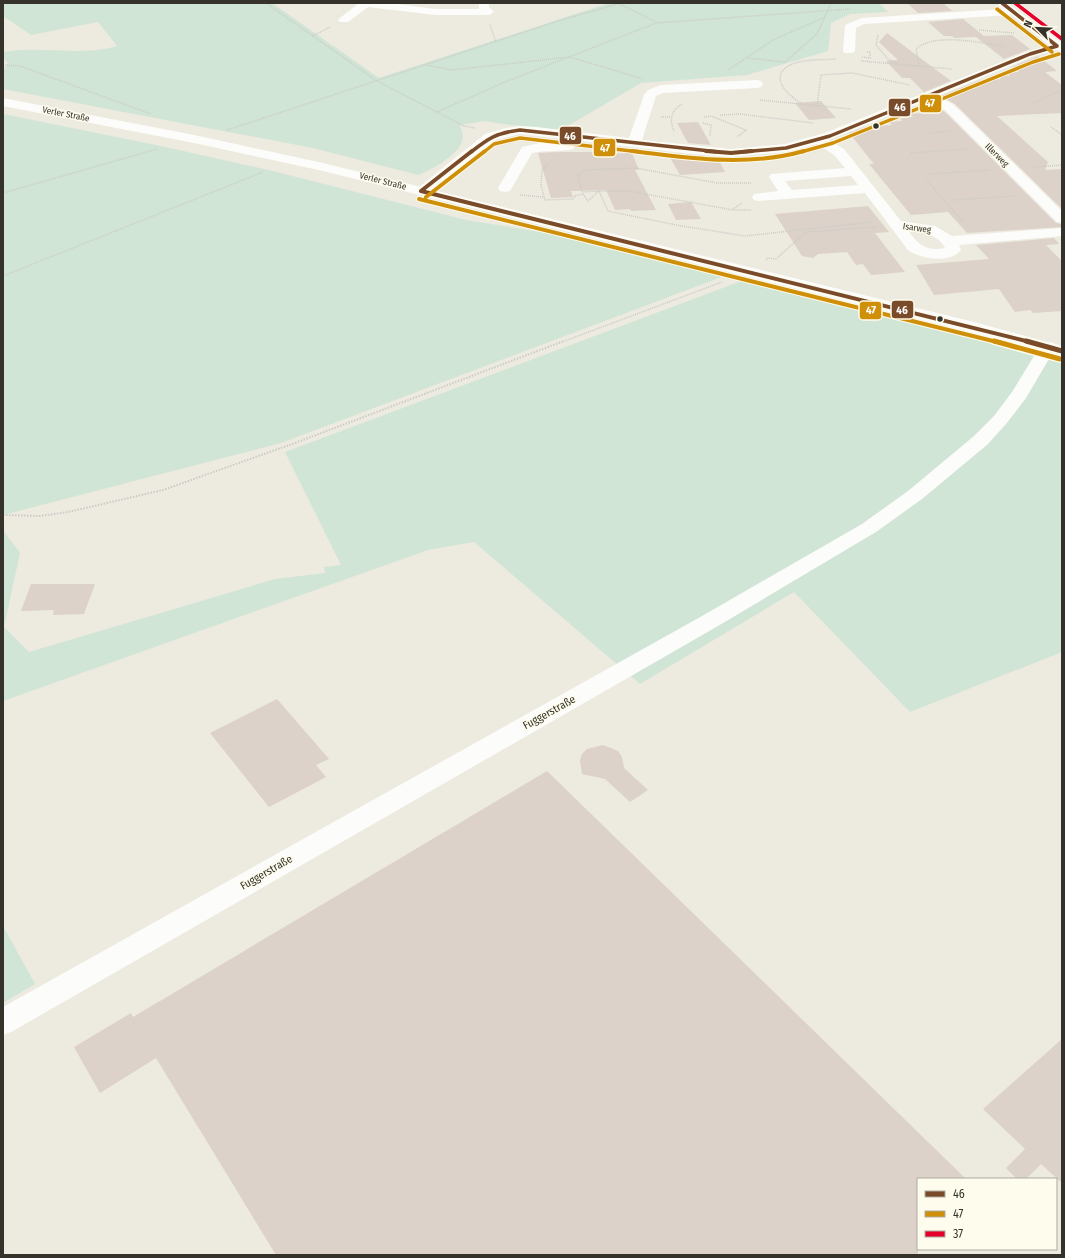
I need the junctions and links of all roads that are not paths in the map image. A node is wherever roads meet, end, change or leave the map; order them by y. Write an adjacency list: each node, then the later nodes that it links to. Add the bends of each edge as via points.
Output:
1 (366, 3): 3 (street, via 435,12); 5 (street)
2 (1002, 3): 4 (street)
3 (486, 8): 6 (street)
4 (1014, 12): 7 (street); 8 (street, via 862,20 851,26)
5 (344, 20)
6 (490, 25)
7 (1060, 48): 10 (street, via 1030,54)
8 (849, 51)
9 (757, 84): 14 (street, via 661,89 652,93)
10 (928, 95): 13 (street); 21 (street, Illerweg, via 950,108)
11 (3, 102): 18 (street, Verler Straße, via 239,148)
12 (582, 137): 14 (street); 16 (street, via 577,144 570,146 544,146 527,150); 18 (street, via 520,130 489,132 485,140)
13 (820, 140): 14 (street, via 786,148 731,153); 15 (street, Isarweg, via 839,152)
14 (634, 143)
15 (854, 172): 17 (street, Isarweg); 19 (street, via 776,177)
16 (505, 188)
17 (867, 189): 19 (street); 22 (street, Isarweg)
18 (421, 191): 25 (street, Verler Straße)
19 (788, 195): 20 (street)
20 (759, 203)
21 (1062, 219)
22 (897, 225): 24 (street, Isarweg, via 933,229); 24 (street, Isarweg, via 914,249 921,252 950,253 953,246)
23 (1062, 232): 24 (street)
24 (948, 241)
25 (1055, 349): 26 (street, Fuggerstraße, via 1000,420 981,440 915,495 869,528)
26 (3, 1022)

